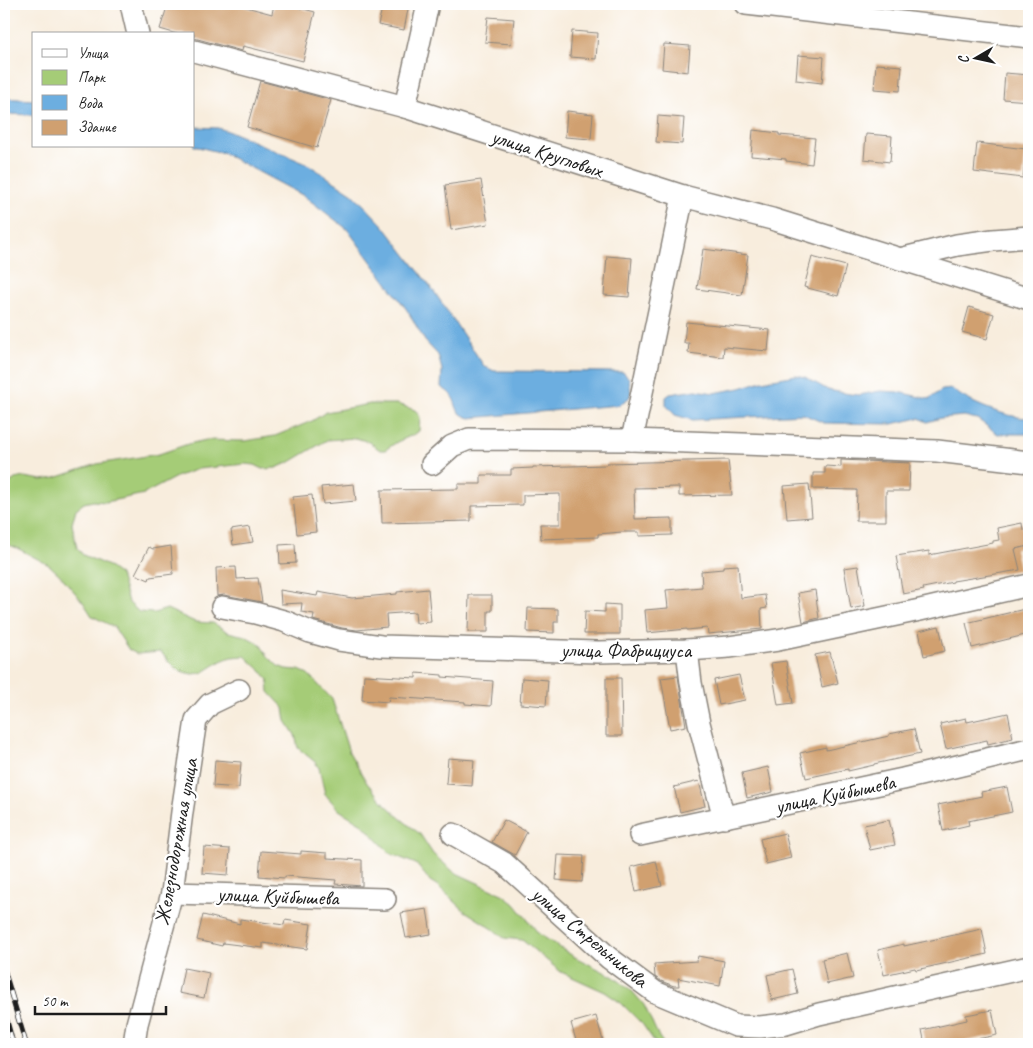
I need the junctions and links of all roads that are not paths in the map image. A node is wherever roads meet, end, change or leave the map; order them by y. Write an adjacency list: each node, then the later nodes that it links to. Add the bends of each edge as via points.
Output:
1 (131, 4): 4 (street)
2 (428, 4): 7 (street)
3 (746, 4): 5 (street)
4 (138, 32)
5 (1029, 37)
6 (195, 51): 7 (street, улица Кругловых)
7 (405, 107): 8 (street, улица Кругловых)
8 (683, 196): 10 (street, улица Кругловых, via 772,219); 12 (street)
9 (1029, 237): 10 (street, via 958,245)
10 (900, 259): 11 (street, улица Кругловых)
11 (1029, 299)
12 (632, 440): 13 (street, via 937,451); 14 (street, via 468,439 452,446)
13 (1029, 462)
14 (432, 464)
15 (1029, 585): 17 (street, улица Фабрициуса, via 778,640)
16 (222, 607): 17 (street, улица Фабрициуса, via 284,621 339,640 381,646 598,652)
17 (687, 650): 20 (street, via 699,723)
18 (238, 690): 23 (street, Железнодорожная улица, via 210,704 196,720)
19 (1029, 749): 20 (street, улица Куйбышева)
20 (724, 818): 22 (street, улица Куйбышева)
21 (453, 834): 25 (street, улица Стрельникова, via 504,863 610,958 655,992 736,1026 760,1028 786,1024)
22 (640, 836)
23 (172, 893): 24 (street, улица Куйбышева); 26 (street, Железнодорожная улица)
24 (385, 899)
25 (1029, 967)
26 (134, 1044)

